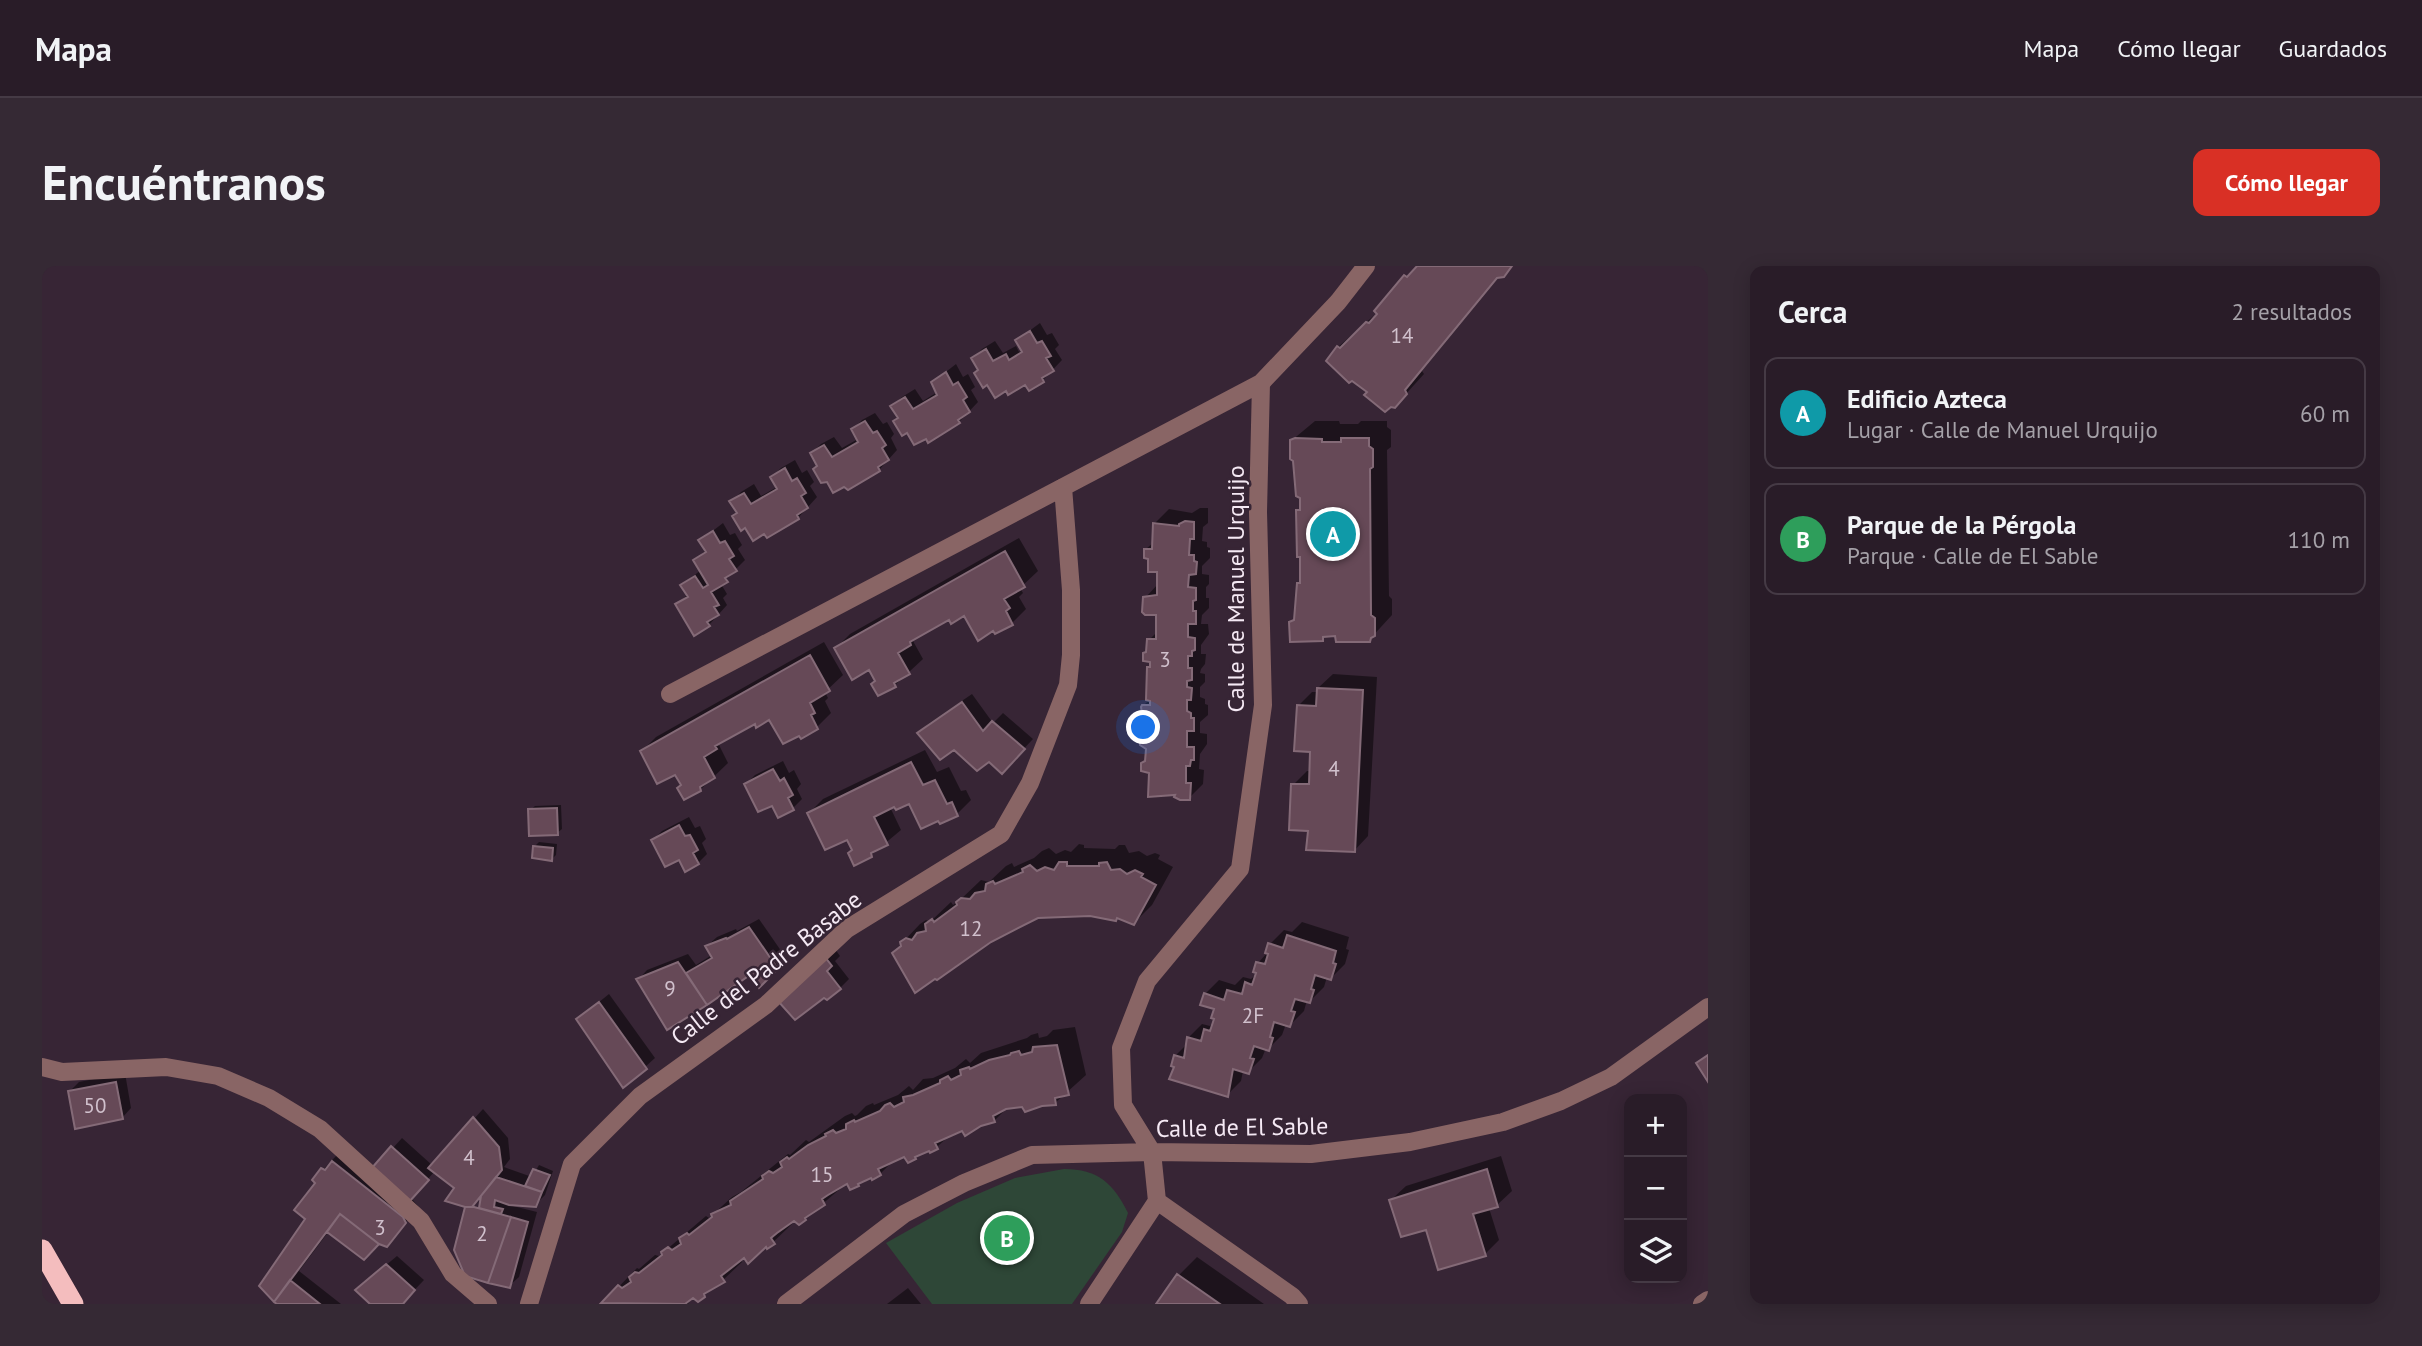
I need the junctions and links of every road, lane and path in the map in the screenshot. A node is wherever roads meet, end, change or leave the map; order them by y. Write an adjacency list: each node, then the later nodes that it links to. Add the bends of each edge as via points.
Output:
1 (1366, 266): 2 (street)
2 (1261, 383): 3 (street); 7 (street, Calle de Manuel Urquijo, via 1258,512 1263,705 1240,869 1147,981 1121,1048 1123,1105)
3 (1063, 487): 4 (street); 13 (street, Calle del Padre Basabe, via 1071,590 1068,685 1030,783 1002,834 848,929 766,1005 640,1096 572,1164)
4 (670, 694)
5 (1708, 1007): 7 (street, Calle de El Sable, via 1611,1077 1503,1122 1410,1142 1311,1154)
6 (42, 1067): 12 (street, via 62,1072 166,1067 218,1076 269,1098 320,1129 421,1221 453,1274)
7 (1152, 1152): 8 (street, Calle de Manuel Urquijo); 14 (street, Calle de El Sable, via 1032,1155 964,1183 904,1214)
8 (1157, 1201): 15 (street); 16 (street)
9 (42, 1250): 11 (highway)
10 (1708, 1300): 17 (street)
11 (72, 1304)
12 (488, 1304)
13 (529, 1304)
14 (786, 1304)
15 (1089, 1304)
16 (1299, 1304)
17 (1702, 1304)

